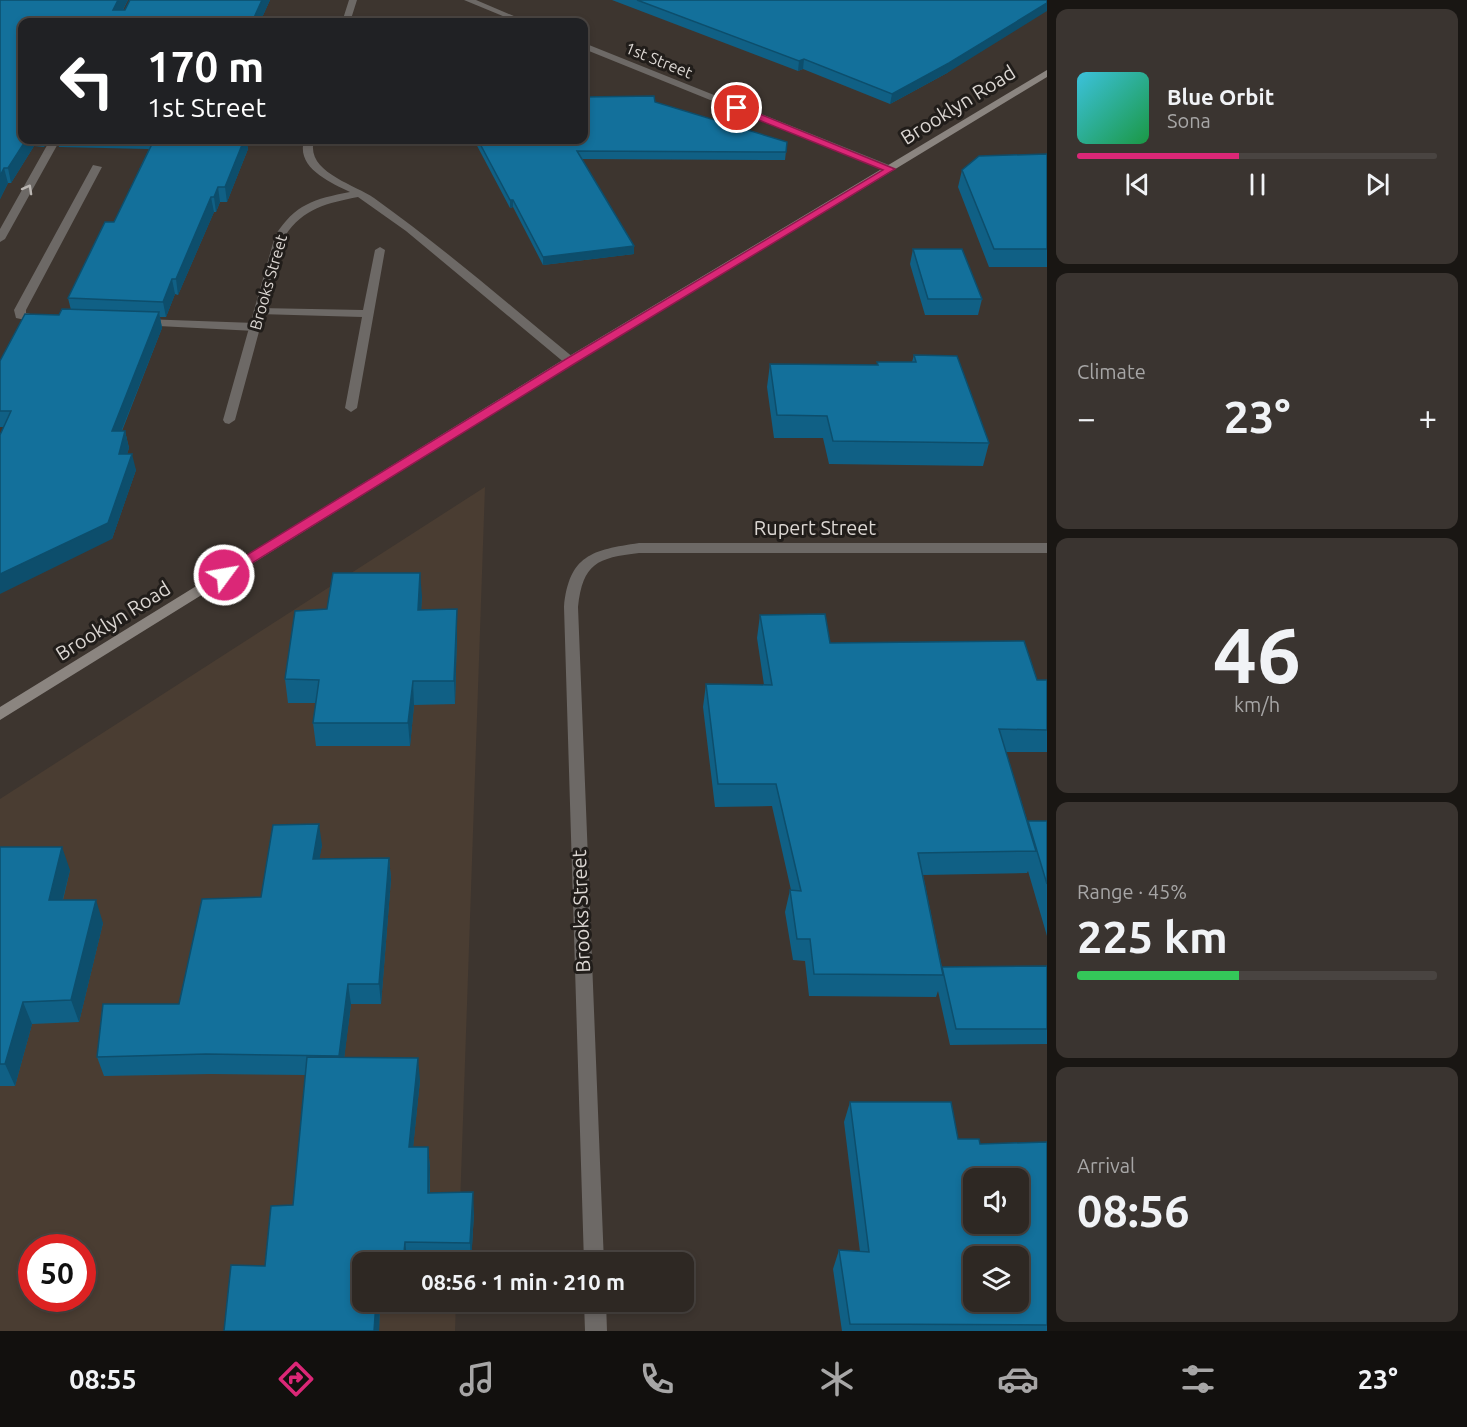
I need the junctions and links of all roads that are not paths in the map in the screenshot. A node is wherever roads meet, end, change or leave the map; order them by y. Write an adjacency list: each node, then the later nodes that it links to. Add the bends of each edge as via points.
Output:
1 (353, 0): 3 (street)
2 (468, 0): 4 (street)
3 (347, 18)
4 (514, 18)
5 (588, 48): 10 (street, 1st Street)
6 (1047, 73): 10 (main road, Brooklyn Road)
7 (53, 144): 12 (street, one-way to 7)
8 (307, 144): 11 (street, via 309,159 317,168)
9 (97, 167): 16 (street, via 20,310 20,316 29,319)
10 (890, 169): 19 (main road, Brooklyn Road)
11 (360, 193): 14 (street, Brooks Street, via 317,203 288,220); 19 (street, via 419,236)
12 (0, 239)
13 (380, 250): 15 (street)
14 (259, 311): 15 (street); 18 (street, Brooks Street)
15 (369, 314): 20 (street)
16 (53, 320)
17 (136, 323): 18 (street)
18 (255, 327): 21 (street, Brooks Street)
19 (570, 361): 24 (main road, Brooklyn Road)
20 (351, 408)
21 (230, 420)
22 (1047, 548): 23 (street, Rupert Street, via 639,548 602,555)
23 (587, 563): 25 (street, Brooks Street, via 574,582 571,607)
24 (0, 714)
25 (594, 1252)
26 (595, 1312): 27 (street)
27 (596, 1331)

